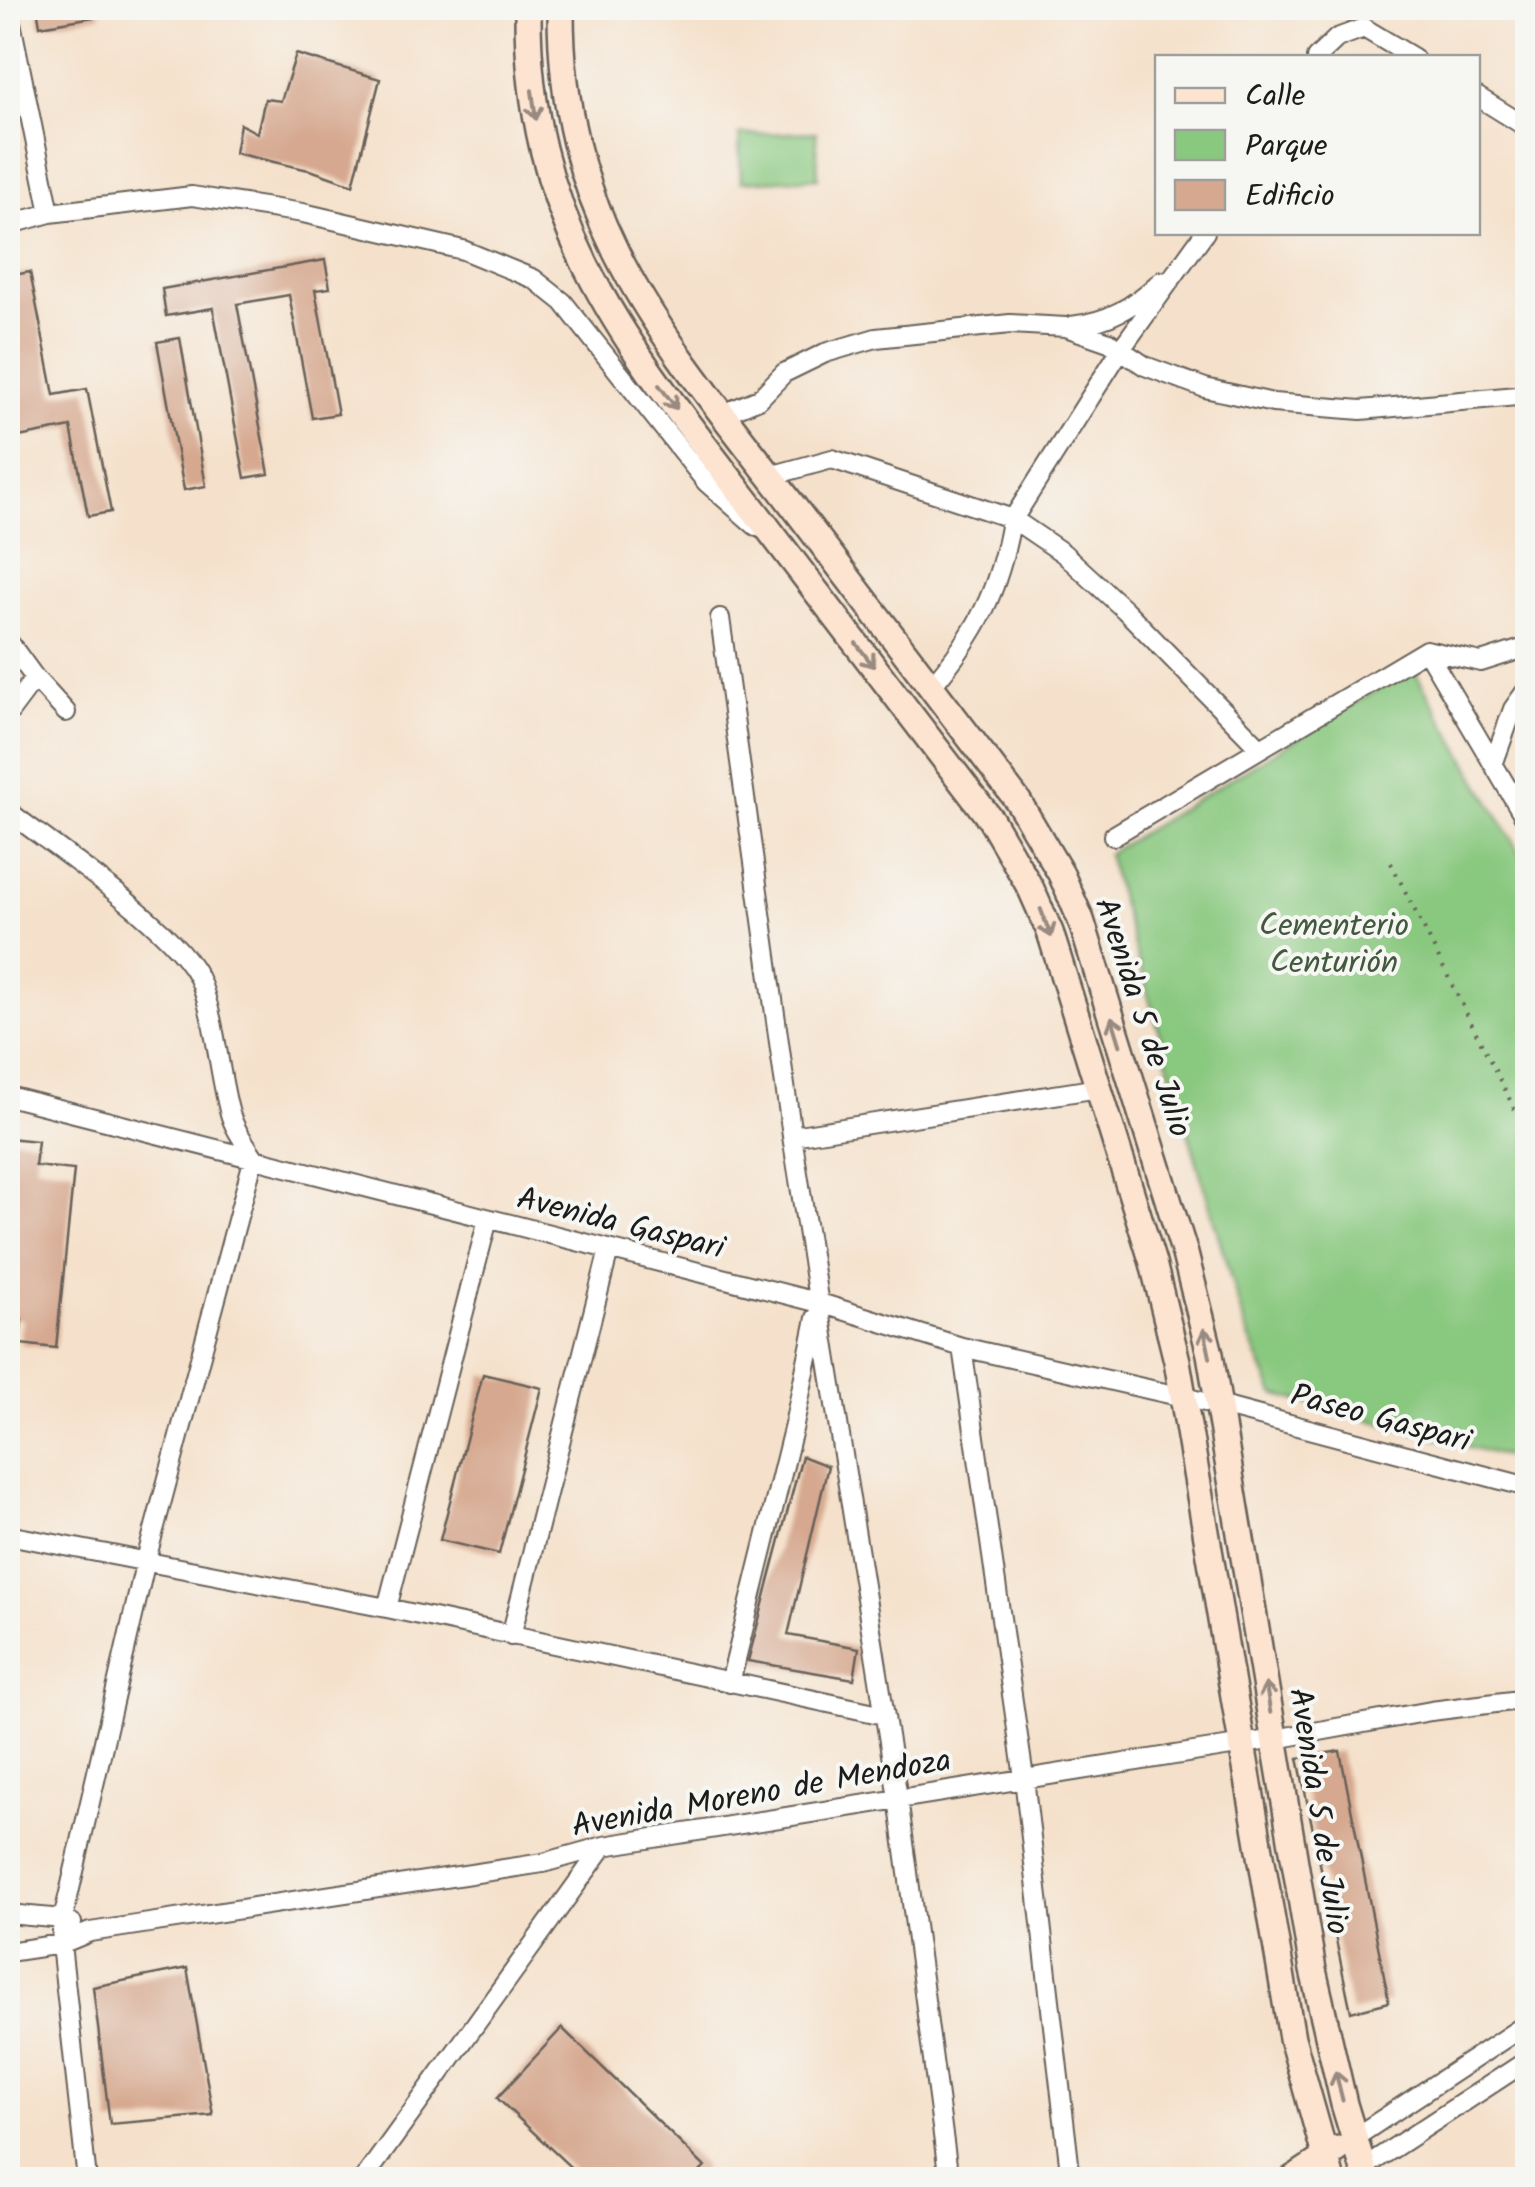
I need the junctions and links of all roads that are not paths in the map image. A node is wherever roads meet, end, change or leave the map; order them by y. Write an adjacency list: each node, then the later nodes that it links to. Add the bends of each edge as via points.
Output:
1 (8, 8): 8 (street)
2 (528, 8): 18 (street, Avenida 5 de Julio, one-way to 18, via 535,114 577,252 626,339)
3 (561, 8): 15 (street, Avenida 5 de Julio, via 568,108 597,214 638,296)
4 (1319, 55): 5 (street, via 1337,38 1364,28)
5 (1409, 55)
6 (1480, 98): 7 (street)
7 (1528, 128)
8 (50, 213): 9 (street); 18 (street, via 192,196 303,213 463,250 534,278 563,302 706,482)
9 (8, 225)
10 (1203, 235): 11 (street)
11 (1191, 253): 12 (street, via 1126,310 1100,323); 13 (street)
12 (1066, 327): 13 (street); 15 (street, via 1010,324 876,338 784,373 760,398)
13 (1121, 349): 14 (street, via 1145,366 1205,388 1274,402 1362,410); 17 (street)
14 (1528, 395)
15 (723, 414): 16 (street, Avenida 5 de Julio)
16 (770, 476): 17 (street, via 832,459); 24 (street, Avenida 5 de Julio)
17 (1012, 520): 24 (street, via 984,612); 28 (street, via 1063,553 1126,610)
18 (787, 553): 33 (street, Avenida 5 de Julio, one-way to 33, via 1017,862 1050,932)
19 (720, 618): 35 (street)
20 (8, 641): 23 (street)
21 (1528, 647): 22 (street, via 1481,662)
22 (1426, 650): 28 (street); 29 (street)
23 (35, 678): 26 (street); 27 (street)
24 (931, 687): 42 (street, Avenida 5 de Julio, one-way to 24, via 1185,1254 1072,896 1018,800)
25 (1528, 688): 29 (street)
26 (66, 712)
27 (8, 714)
28 (1260, 748): 32 (street)
29 (1494, 762): 31 (street)
30 (8, 811): 36 (street, via 178,947 199,977 229,1112)
31 (1528, 823)
32 (1113, 836)
33 (1099, 1088): 35 (street); 41 (street, Avenida 5 de Julio, via 1165,1307)
34 (8, 1096): 36 (street, Avenida Gaspari)
35 (792, 1136): 39 (street)
36 (254, 1157): 37 (street, Avenida Gaspari); 45 (street)
37 (488, 1219): 38 (street, Avenida Gaspari); 46 (street)
38 (609, 1250): 39 (street, Avenida Gaspari); 47 (street)
39 (820, 1303): 40 (street, Avenida Gaspari); 48 (street); 50 (street)
40 (962, 1347): 41 (street, Avenida Gaspari); 53 (street)
41 (1183, 1399): 42 (street, Avenida Gaspari); 52 (street, Avenida 5 de Julio)
42 (1218, 1405): 43 (street, Paseo Gaspari); 51 (street, Avenida 5 de Julio, one-way to 42)
43 (1528, 1487)
44 (8, 1536): 45 (street)
45 (146, 1560): 46 (street); 57 (street)
46 (387, 1608): 47 (street)
47 (511, 1636): 48 (street)
48 (730, 1683): 50 (street)
49 (1528, 1699): 51 (street, Avenida Moreno de Mendoza)
50 (884, 1714): 54 (street)
51 (1275, 1739): 52 (street, Avenida Moreno de Mendoza); 63 (street, Avenida 5 de Julio, one-way to 51, via 1325,2032)
52 (1242, 1743): 53 (street, Avenida Moreno de Mendoza); 64 (street, Avenida 5 de Julio, via 1292,2038)
53 (1024, 1778): 54 (street, Avenida Moreno de Mendoza); 69 (street)
54 (898, 1798): 55 (street, Avenida Moreno de Mendoza); 68 (street)
55 (604, 1846): 58 (street, Avenida Moreno de Mendoza, via 542,1864); 67 (street)
56 (8, 1914): 57 (street)
57 (63, 1919): 58 (street); 59 (street)
58 (90, 1932): 59 (street, Avenida Moreno de Mendoza)
59 (62, 1944): 60 (street, Avenida Moreno de Mendoza); 66 (street)
60 (8, 1952)
61 (1528, 2024): 63 (street)
62 (1528, 2060): 65 (street)
63 (1354, 2138): 64 (street); 65 (street, Avenida 5 de Julio)
64 (1328, 2168): 70 (street)
65 (1359, 2176)
66 (87, 2180)
67 (363, 2180)
68 (949, 2180)
69 (1071, 2180)
70 (1291, 2180)

